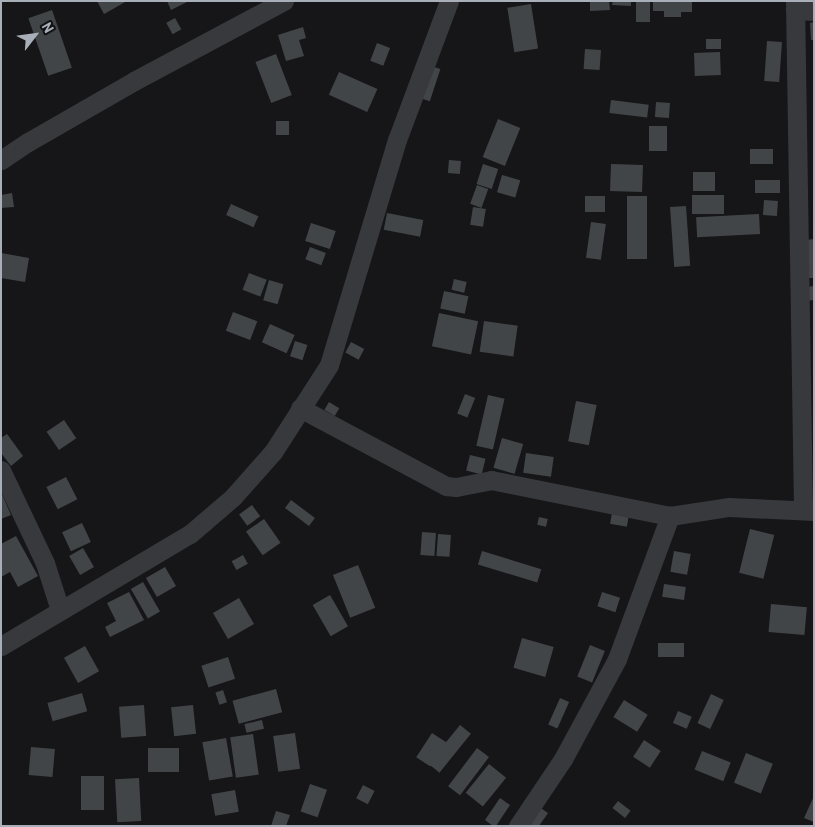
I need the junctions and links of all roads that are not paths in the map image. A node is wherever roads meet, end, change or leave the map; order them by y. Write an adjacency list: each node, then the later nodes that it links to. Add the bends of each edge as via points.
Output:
1 (284, 1): 5 (street, via 134,81)
2 (449, 1): 6 (street, via 397,140 329,365)
3 (795, 6): 4 (street); 8 (street)
4 (814, 11)
5 (1, 160)
6 (300, 408): 9 (street, via 446,486 491,480); 10 (street, via 273,452 233,497 190,534)
7 (1, 470): 10 (street, via 45,563)
8 (809, 510): 9 (street, via 730,507)
9 (670, 516): 12 (street, via 617,659 563,759)
10 (60, 610): 11 (street)
11 (1, 646)
12 (518, 826)

